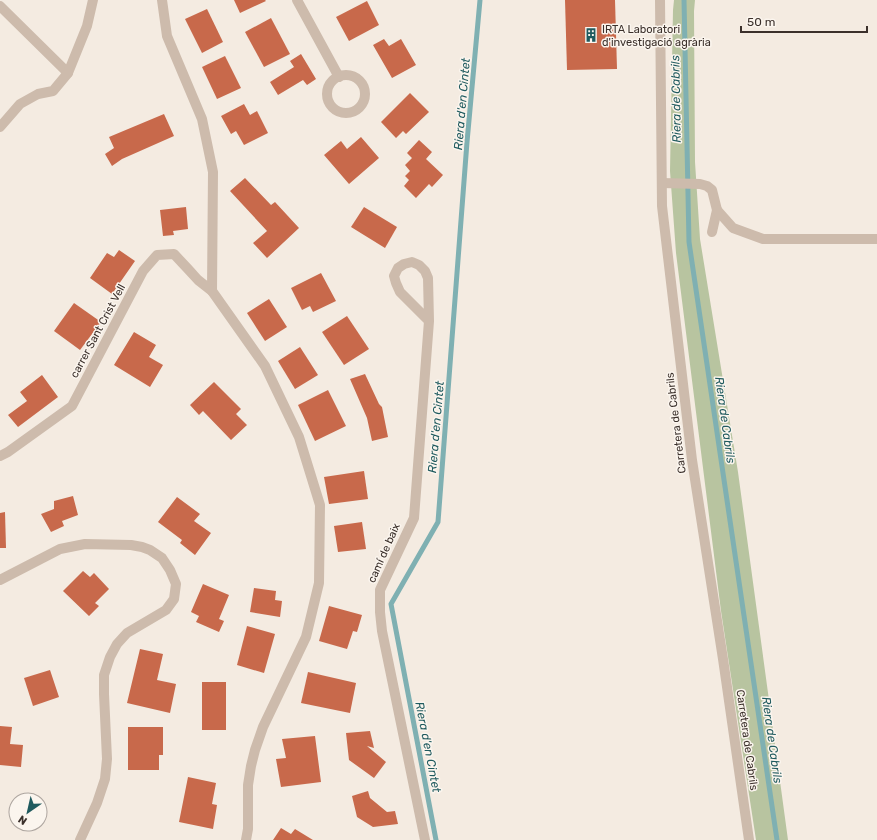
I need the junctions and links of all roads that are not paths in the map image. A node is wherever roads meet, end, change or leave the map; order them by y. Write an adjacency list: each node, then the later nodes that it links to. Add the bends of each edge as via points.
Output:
1 (93, 0): 6 (street, via 87,26)
2 (162, 0): 13 (street, via 167,36 202,119 213,172)
3 (297, 0): 7 (street)
4 (660, 0): 9 (street, Carretera de Cabrils)
5 (0, 6): 6 (street)
6 (68, 73): 8 (street, via 53,91 38,94 20,104)
7 (339, 76)
8 (0, 127)
9 (662, 183): 10 (street, via 707,186 712,190); 20 (street, Carretera de Cabrils, via 662,206 692,460)
10 (717, 210): 11 (street); 12 (street, via 733,228 762,239)
11 (712, 232)
12 (877, 239)
13 (212, 291): 15 (street, carrer Sant Crist Vell, via 174,254 157,255 143,271 72,406); 18 (street, carrer Sant Crist Vell, via 265,366 299,438 320,505 319,583 306,637 263,727 250,766)
14 (429, 321): 14 (street, camí de baix, via 400,292 396,283 394,276 398,268 404,264 412,262 425,271 428,278); 19 (street, camí de baix, via 414,518 380,590 382,631)
15 (0, 456)
16 (0, 580): 17 (street, via 60,549 85,544 131,545 150,550 162,558 176,584 174,599 166,610 127,633 116,644 110,657 104,675 107,759 105,779)
17 (80, 840)
18 (246, 840)
19 (425, 840)
20 (748, 840)

